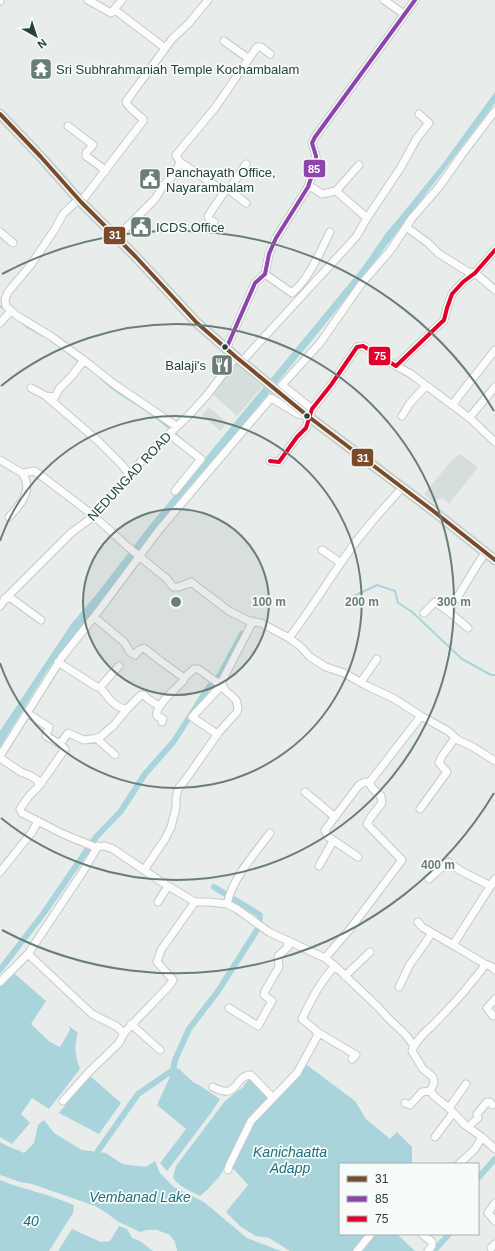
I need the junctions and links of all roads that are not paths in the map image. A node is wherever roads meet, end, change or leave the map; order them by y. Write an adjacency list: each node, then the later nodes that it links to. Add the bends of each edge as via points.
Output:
1 (88, 0): 6 (street, via 111,13)
2 (122, 0): 6 (street)
3 (208, 0): 9 (street)
4 (384, 0): 7 (street)
5 (415, 0): 7 (street)
6 (115, 10): 9 (street)
7 (404, 14): 20 (street, via 315,137 312,143 316,163)
8 (224, 41): 11 (street)
9 (164, 48): 19 (street, via 126,102 143,121)
10 (270, 54): 11 (street, via 260,47)
11 (249, 59): 16 (street, via 215,108 176,155)
12 (495, 111): 27 (street)
13 (0, 114): 23 (main road)
14 (419, 114): 25 (street, NEDUNGAD ROAD, via 429,124 417,138)
15 (68, 126): 19 (street, via 93,145 86,156)
16 (180, 162): 21 (street); 30 (street, via 176,172 155,199)
17 (246, 164): 21 (street)
18 (359, 165): 22 (street)
19 (105, 172): 23 (street)
20 (308, 187): 22 (street, via 322,194); 34 (street, via 276,238 269,254)
21 (227, 190): 24 (street); 26 (street, via 207,217)
22 (336, 191): 25 (street)
23 (80, 201): 30 (main road); 37 (street, via 63,214 30,266 8,292 5,300)
24 (246, 203)
25 (367, 218): 41 (street, NEDUNGAD ROAD, via 356,237)
26 (214, 222)
27 (406, 227): 33 (street, via 428,242 438,253 468,272); 49 (street, via 320,343 282,385)
28 (0, 232): 31 (street)
29 (330, 232): 34 (street, via 316,260 298,288 292,292)
30 (117, 237): 39 (main road, via 197,323)
31 (13, 243)
32 (495, 250): 33 (street)
33 (475, 273): 35 (street); 43 (street, via 452,294 444,320)
34 (265, 274): 39 (street, via 255,283)
35 (495, 290)
36 (0, 308): 37 (street)
37 (9, 312): 38 (street); 42 (street, via 52,337)
38 (0, 323)
39 (226, 349): 41 (main road)
40 (495, 350): 48 (street)
41 (240, 358): 49 (main road, via 254,372); 52 (street, NEDUNGAD ROAD, via 189,415)
42 (82, 363): 47 (street, via 55,397); 52 (street)
43 (396, 366): 44 (street); 49 (street, via 363,346 357,348)
44 (426, 386): 48 (street); 50 (street)
45 (495, 387): 51 (street)
46 (31, 388): 47 (street)
47 (46, 396): 57 (street, via 97,440)
48 (452, 404): 51 (street)
49 (310, 413): 55 (street, via 306,428 279,462); 58 (main road); 64 (street, via 298,414 271,398 158,530)
50 (402, 416)
51 (469, 418): 53 (street)
52 (173, 429): 57 (street, NEDUNGAD ROAD); 59 (street, via 201,459)
53 (495, 442)
54 (0, 460): 56 (street)
55 (270, 461)
56 (22, 473): 60 (street, via 34,471); 61 (street, via 27,480 27,494)
57 (129, 474): 60 (street, NEDUNGAD ROAD)
58 (402, 488): 63 (main road); 66 (street)
59 (175, 491)
60 (94, 516): 64 (street); 67 (street, NEDUNGAD ROAD, via 71,533)
61 (9, 517)
62 (322, 550): 66 (street)
63 (486, 552): 65 (main road); 69 (street)
64 (139, 556): 71 (street); 73 (street, via 173,587 191,582 229,611)
65 (495, 560)
66 (341, 563): 75 (street)
67 (3, 599): 68 (street, NEDUNGAD ROAD); 72 (street, via 11,598)
68 (0, 606)
69 (448, 612): 70 (street, via 435,602); 74 (street)
70 (424, 613)
71 (94, 617): 77 (street); 79 (street, via 124,642 130,652 135,655 138,650 144,648)
72 (41, 620)
73 (253, 621): 75 (street); 80 (street)
74 (468, 628)
75 (289, 638): 81 (street, via 326,667)
76 (376, 659): 81 (street)
77 (58, 662): 82 (street); 85 (street)
78 (119, 666): 82 (street)
79 (184, 678): 80 (street, via 194,669 198,669); 83 (street)
80 (218, 682): 88 (street, via 236,700 238,707 237,712); 88 (street, via 192,717)
81 (361, 682): 86 (street)
82 (100, 687): 84 (street, via 122,709)
83 (159, 706): 84 (street, via 144,695); 87 (street, via 156,713 163,719)
84 (127, 709): 89 (street, via 114,725)
85 (27, 713): 91 (street, via 49,728 46,736); 93 (street)
86 (421, 716): 90 (street, via 448,731); 95 (street)
87 (162, 722)
88 (217, 734): 106 (street, via 178,789 171,827)
89 (96, 738): 91 (street, via 84,740 68,732); 92 (street)
90 (455, 738): 94 (street); 98 (street, via 439,763 447,772)
91 (60, 744): 96 (street, via 65,749)
92 (115, 755)
93 (0, 757): 96 (street, via 37,780)
94 (495, 761)
95 (369, 783): 99 (street, via 359,785); 120 (street, via 381,796 382,803 367,824 402,860)
96 (39, 786): 100 (street, via 20,809 22,813)
97 (305, 792): 99 (street)
98 (420, 809)
99 (335, 817): 102 (street, via 325,830)
100 (38, 821): 103 (street, via 63,834); 107 (street)
101 (270, 833): 113 (street, via 230,892)
102 (333, 841): 104 (street); 105 (street)
103 (94, 845): 106 (street, via 113,849); 119 (street, via 82,874)
104 (358, 857)
105 (320, 866)
106 (144, 870): 110 (street)
107 (0, 872)
108 (429, 878): 109 (street, via 448,862 461,871)
109 (493, 882): 117 (street)
110 (168, 886): 111 (street); 112 (street)
111 (158, 902)
112 (195, 902): 113 (street); 130 (street, via 161,950 157,962 173,980)
113 (227, 904): 116 (street)
114 (418, 922): 115 (street)
115 (432, 933): 117 (street); 126 (street, via 409,966)
116 (286, 941): 120 (street); 128 (street, via 288,947 278,956 278,967 264,991 264,995 272,1001 258,1026)
117 (453, 945): 121 (street)
118 (370, 952): 124 (street)
119 (28, 954): 125 (street); 131 (street, via 92,1014)
120 (325, 958): 122 (street)
121 (485, 964): 123 (street); 133 (street, via 463,994)
122 (335, 966): 124 (street); 132 (street, via 313,995 302,1020)
123 (495, 970)
124 (345, 976): 133 (street, via 405,1034)
125 (0, 982)
126 (399, 987)
127 (495, 999): 129 (street, via 487,1008)
128 (229, 1008)
129 (493, 1016)
130 (132, 1024): 131 (street); 134 (street)
131 (124, 1033): 140 (street, via 119,1043)
132 (319, 1033): 135 (street, via 356,1055); 139 (street, via 297,1073)
133 (414, 1046): 138 (street, via 414,1056 433,1077 434,1083)
134 (160, 1050)
135 (352, 1059)
136 (466, 1084): 143 (street)
137 (213, 1087): 139 (street, via 222,1092 229,1091 251,1075)
138 (430, 1091): 141 (street, via 422,1092 410,1105); 143 (street)
139 (273, 1098): 149 (street, via 251,1120)
140 (64, 1101)
141 (405, 1103)
142 (492, 1105): 144 (street, via 487,1102 477,1114 478,1118)
143 (451, 1110): 144 (street); 145 (street)
144 (468, 1127): 146 (street)
145 (435, 1137)
146 (482, 1137): 147 (street); 148 (street, via 475,1149)
147 (495, 1149)
148 (460, 1163)
149 (228, 1170)
150 (495, 1203): 151 (street, via 488,1213)
151 (495, 1221)
152 (369, 1235): 154 (street)
153 (423, 1235): 155 (street, via 432,1242)
154 (357, 1251)
155 (428, 1251)

